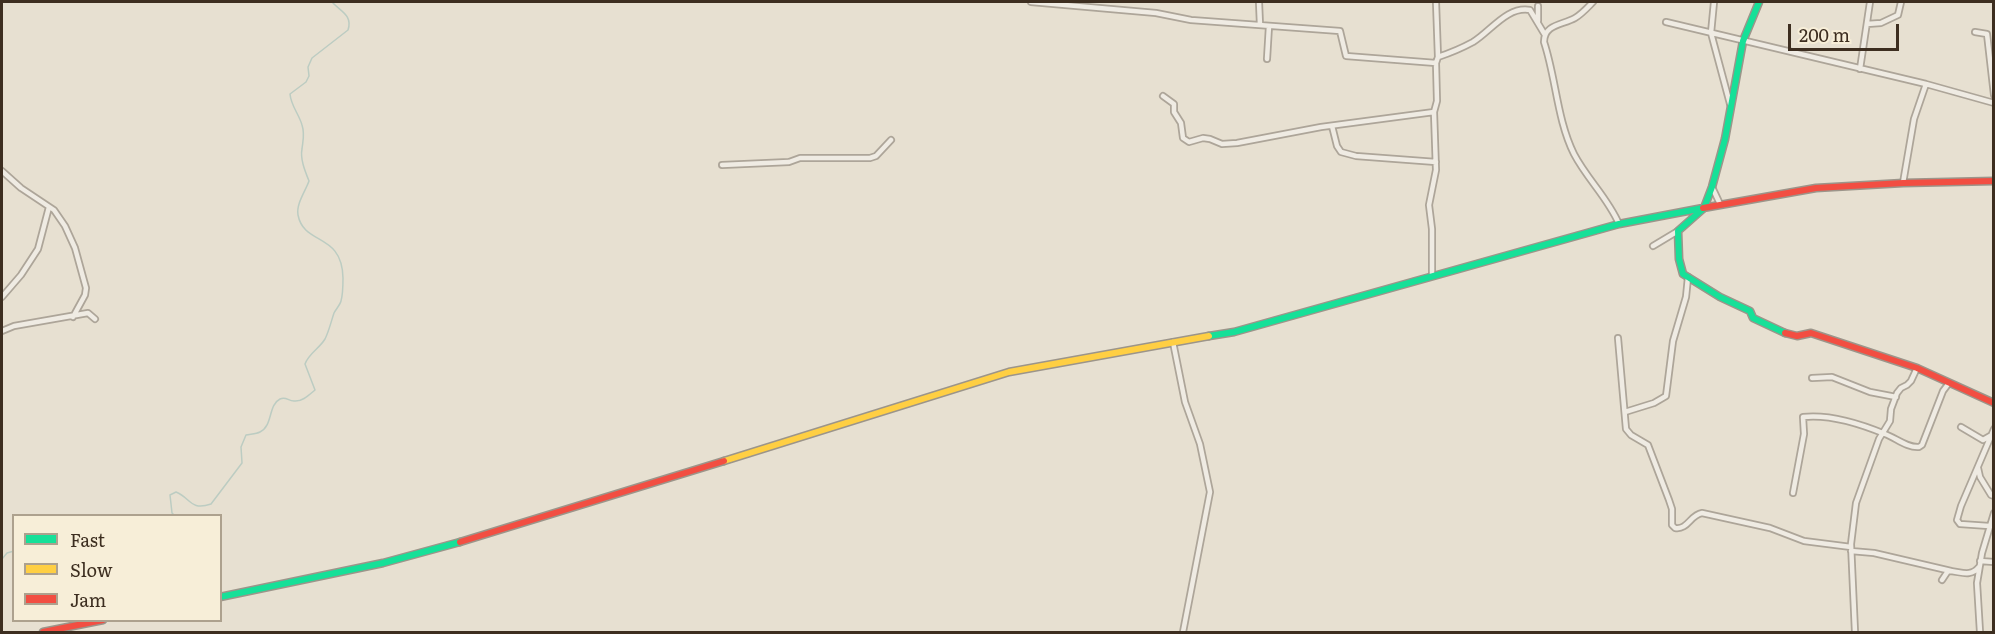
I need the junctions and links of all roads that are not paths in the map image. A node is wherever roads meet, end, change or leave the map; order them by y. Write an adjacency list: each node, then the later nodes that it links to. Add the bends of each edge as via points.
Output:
1 (1031, 2): 13 (street)
2 (1259, 2): 13 (street)
3 (1436, 2): 20 (street)
4 (1593, 2): 17 (street, via 1577,17 1556,25)
5 (1714, 2): 16 (street)
6 (1759, 2): 18 (main road)
7 (1870, 2): 12 (street)
8 (1901, 2): 12 (street, via 1898,15)
9 (1538, 6): 10 (street)
10 (1538, 21): 17 (street); 20 (street, via 1530,10 1516,10 1474,41)
11 (1666, 22): 16 (street)
12 (1867, 24): 21 (street)
13 (1260, 25): 14 (street)
14 (1269, 26): 19 (street); 20 (street, via 1341,31 1346,56)
15 (1975, 32): 23 (street, via 1987,34)
16 (1711, 33): 18 (street); 26 (street)
17 (1545, 35): 40 (street, via 1566,136)
18 (1743, 41): 21 (street); 26 (main road)
19 (1267, 59)
20 (1437, 60): 27 (street)
21 (1860, 69): 22 (street)
22 (1926, 84): 25 (street); 35 (street, via 1914,119)
23 (1994, 95)
24 (1162, 96): 28 (street, via 1173,104 1183,138 1189,142 1203,138 1221,144 1237,143)
25 (1994, 103)
26 (1730, 105): 36 (main road)
27 (1434, 112): 28 (street); 30 (street)
28 (1332, 126): 30 (street, via 1341,152)
29 (891, 140): 31 (street, via 870,158 800,158 789,162)
30 (1436, 164): 32 (street); 43 (street, via 1429,205)
31 (722, 165)
32 (1445, 165)
33 (2, 171): 38 (street)
34 (1994, 181): 35 (main road)
35 (1903, 183): 37 (main road, via 1816,188)
36 (1712, 187): 37 (street); 39 (main road)
37 (1720, 204): 39 (main road)
38 (49, 207): 45 (street, via 38,249); 46 (street, via 65,226 86,288)
39 (1704, 208): 40 (main road); 41 (main road)
40 (1619, 224): 43 (main road)
41 (1678, 231): 42 (street); 44 (main road, via 1680,268)
42 (1653, 246)
43 (1432, 275): 50 (main road, via 1234,332)
44 (1688, 277): 51 (main road, via 1774,329 1793,335 1811,333); 56 (street, via 1673,341 1666,396)
45 (2, 297)
46 (73, 316): 47 (street, via 88,313); 48 (street)
47 (95, 320)
48 (2, 331)
49 (1618, 338): 56 (street)
50 (1173, 342): 72 (main road, via 1009,372 484,536 383,563); 75 (street, via 1210,492)
51 (1917, 368): 53 (main road); 54 (street)
52 (1812, 378): 54 (street, via 1832,377)
53 (1949, 383): 55 (main road); 59 (street, via 1922,445 1906,444)
54 (1896, 397): 59 (street)
55 (1994, 403)
56 (1625, 412): 66 (street, via 1626,429 1648,445 1672,508 1675,528 1684,527 1702,513 1770,528 1804,541)
57 (1961, 427): 60 (street, via 1983,440)
58 (1994, 429): 60 (street)
59 (1884, 433): 62 (street, via 1848,420 1803,417 1804,434); 66 (street, via 1856,503)
60 (1991, 440): 61 (street)
61 (1978, 465): 63 (street, via 1980,477); 65 (street, via 1957,520 1960,524)
62 (1793, 493)
63 (1994, 496)
64 (1994, 513): 65 (street)
65 (1989, 526): 67 (street)
66 (1851, 549): 70 (street); 76 (street)
67 (1980, 561): 68 (street); 69 (street)
68 (1994, 562)
69 (1979, 567): 70 (street, via 1969,574); 77 (street)
70 (1951, 571): 71 (street)
71 (1942, 580)
72 (222, 597)
73 (99, 622): 74 (main road)
74 (43, 633)
75 (1183, 633)
76 (1855, 633)
77 (1980, 633)

